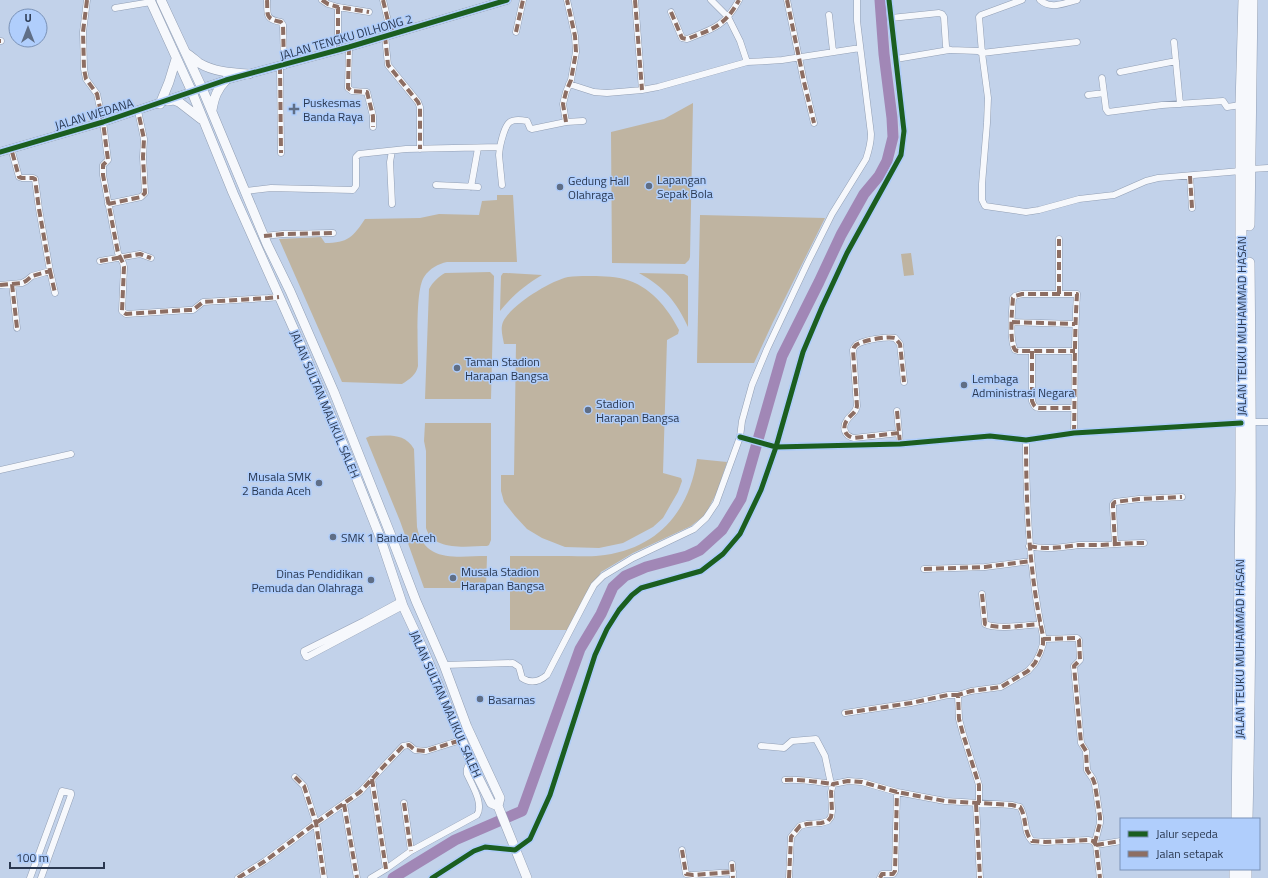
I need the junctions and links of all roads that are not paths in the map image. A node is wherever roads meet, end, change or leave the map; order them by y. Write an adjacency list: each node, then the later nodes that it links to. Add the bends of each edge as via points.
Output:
1 (87, 0): 63 (street, via 83,32 84,68 86,79 97,94)
2 (161, 0): 38 (main road, JALAN SULTAN MALIKUL SALEH)
3 (267, 0): 45 (street, via 269,18 283,25)
4 (322, 0): 21 (street)
5 (383, 0): 29 (street)
6 (507, 0): 29 (street, JALAN TENGKU DILHONG 2)
7 (523, 0): 28 (street)
8 (567, 0): 50 (street, via 576,52)
9 (635, 0): 52 (street)
10 (711, 0): 26 (street)
11 (739, 0): 26 (street)
12 (787, 0): 40 (street)
13 (857, 0): 34 (street)
14 (889, 0): 27 (street)
15 (1022, 0): 39 (street, via 979,18)
16 (1040, 0): 17 (street, via 1053,6)
17 (1077, 0)
18 (1244, 0): 58 (highway, JALAN TEUKU MUHAMMAD HASAN)
19 (1252, 0): 75 (highway, JALAN TEUKU MUHAMMAD HASAN)
20 (150, 1): 22 (street); 41 (main road, JALAN SULTAN MALIKUL SALEH)
21 (338, 7): 23 (street); 35 (street)
22 (115, 8)
23 (369, 12)
24 (671, 12): 26 (street, via 682,38 685,39 707,32)
25 (829, 16): 37 (street)
26 (728, 17): 44 (street)
27 (891, 18): 36 (street, via 942,14 946,46); 42 (street)
28 (516, 32)
29 (394, 34): 30 (street, JALAN TENGKU DILHONG 2)
30 (385, 36): 33 (street, JALAN TENGKU DILHONG 2); 70 (street, via 387,64 420,107)
31 (1077, 42): 39 (street)
32 (1174, 42): 43 (street)
33 (349, 47): 35 (street, JALAN TENGKU DILHONG 2); 66 (street, via 348,88 352,91 367,92)
34 (860, 48): 37 (street); 110 (street, via 871,134 869,151 806,264 767,349 752,385)
35 (338, 50): 45 (street, JALAN TENGKU DILHONG 2)
36 (949, 50): 39 (street); 42 (street)
37 (833, 51): 40 (street)
38 (185, 52): 47 (main road, via 209,68); 51 (main road, JALAN SULTAN MALIKUL SALEH)
39 (982, 53): 76 (street, via 988,98 982,184 982,200 985,206 1026,212 1080,199 1114,195 1158,178)
40 (798, 56): 44 (street, via 767,62); 65 (street)
41 (176, 59): 53 (main road, JALAN SULTAN MALIKUL SALEH); 56 (main road)
42 (896, 59): 113 (street, via 904,131 901,155 847,253 822,307 803,352)
43 (1176, 60): 46 (street); 57 (street)
44 (747, 62): 52 (street)
45 (282, 66): 47 (street, JALAN TENGKU DILHONG 2); 73 (street)
46 (1120, 72)
47 (249, 74): 49 (street, JALAN TENGKU DILHONG 2)
48 (1102, 78): 54 (street)
49 (226, 80): 51 (street, JALAN TENGKU DILHONG 2); 60 (main road, via 217,91)
50 (569, 84): 52 (street, via 594,92); 64 (street, via 563,104)
51 (202, 88): 53 (street, JALAN TENGKU DILHONG 2); 60 (main road, JALAN SULTAN MALIKUL SALEH)
52 (642, 90)
53 (192, 92): 56 (street, JALAN WEDANA); 61 (main road, JALAN SULTAN MALIKUL SALEH)
54 (1104, 93): 55 (street); 57 (street, via 1108,112)
55 (1088, 94)
56 (164, 102): 59 (street, JALAN WEDANA); 61 (main road, via 179,102)
57 (1180, 104): 58 (street, via 1222,101 1227,107)
58 (1241, 105): 75 (highway, JALAN TEUKU MUHAMMAD HASAN)
59 (138, 111): 63 (street, JALAN WEDANA); 80 (street, via 144,139 142,157 145,193 142,198)
60 (212, 111): 79 (main road, JALAN SULTAN MALIKUL SALEH)
61 (202, 120): 86 (main road, JALAN SULTAN MALIKUL SALEH)
62 (583, 121): 64 (street)
63 (103, 122): 68 (street, JALAN WEDANA); 80 (street, via 108,160 102,168)
64 (566, 122): 67 (street, via 532,129 526,121 511,121 505,129)
65 (814, 123)
66 (373, 126)
67 (500, 147): 69 (street); 78 (street)
68 (11, 148): 72 (street, JALAN WEDANA); 90 (street, via 19,176 35,179)
69 (478, 148): 70 (street); 77 (street, via 474,187)
70 (420, 149): 71 (street)
71 (392, 151): 79 (street, via 357,156 357,184 353,190 271,188); 81 (street)
72 (0, 152)
73 (281, 153)
74 (1268, 168): 75 (street)
75 (1246, 170): 76 (street); 106 (highway, JALAN TEUKU MUHAMMAD HASAN)
76 (1190, 176): 82 (street)
77 (436, 185)
78 (502, 185)
79 (246, 191): 85 (main road, JALAN SULTAN MALIKUL SALEH)
80 (108, 204): 87 (street)
81 (392, 204)
82 (1192, 208)
83 (333, 233): 85 (street, via 283,234)
84 (1059, 239): 94 (street)
85 (266, 240): 86 (main road); 99 (main road, JALAN SULTAN MALIKUL SALEH)
86 (258, 248): 95 (main road, JALAN SULTAN MALIKUL SALEH)
87 (120, 257): 88 (street, via 142,254); 89 (street); 95 (street, via 124,267 124,314 194,310 203,302)
88 (151, 258)
89 (100, 261)
90 (50, 271): 91 (street); 93 (street)
91 (12, 284): 92 (street); 98 (street)
92 (0, 285)
93 (55, 293)
94 (1059, 294): 96 (street, via 1015,296); 97 (street, via 1076,294)
95 (279, 297): 100 (main road, JALAN SULTAN MALIKUL SALEH)
96 (1012, 322): 97 (street); 101 (street, via 1014,347 1018,351)
97 (1075, 324): 102 (street)
98 (17, 328)
99 (311, 338): 100 (main road); 117 (main road, JALAN SULTAN MALIKUL SALEH)
100 (300, 343): 118 (main road, JALAN SULTAN MALIKUL SALEH)
101 (1032, 351): 102 (street); 104 (street, via 1034,405 1037,408)
102 (1075, 351): 104 (street)
103 (904, 382): 108 (street, via 900,344 895,338 886,337 861,342 854,347 857,406 845,424 846,434 854,438)
104 (1074, 408): 109 (street)
105 (897, 411): 108 (street)
106 (1245, 422): 107 (street); 109 (street); 131 (highway, JALAN TEUKU MUHAMMAD HASAN)
107 (1268, 422)
108 (899, 433): 112 (street)
109 (1074, 433): 111 (street)
110 (740, 437): 113 (street); 130 (street, via 716,503 706,518 694,529 633,558 603,576 594,585 547,675 541,680 527,681 522,678 519,667 513,663)
111 (1026, 440): 112 (street, via 990,436); 121 (street)
112 (900, 444): 113 (street)
113 (773, 447): 151 (street, via 761,490 740,534 723,554 701,571 641,588 619,610 595,655 550,795 530,839)
114 (71, 454): 115 (street)
115 (0, 470)
116 (1182, 497): 120 (street, via 1116,502 1113,508)
117 (390, 532): 118 (main road); 128 (main road, JALAN SULTAN MALIKUL SALEH, via 416,602)
118 (380, 537): 125 (main road, JALAN SULTAN MALIKUL SALEH)
119 (1144, 543): 120 (street)
120 (1115, 544): 121 (street, via 1056,548)
121 (1029, 546): 122 (street)
122 (1031, 561): 123 (street, via 985,567); 126 (street)
123 (924, 569)
124 (982, 594): 126 (street, via 985,624 995,627)
125 (402, 604): 125 (street, via 307,657 304,653 304,651); 129 (main road, JALAN SULTAN MALIKUL SALEH)
126 (1040, 624): 127 (street)
127 (1043, 639): 132 (street, via 1040,653 1028,671 1001,687); 150 (street, via 1080,640 1080,660 1074,666 1081,743 1086,751 1087,770 1095,785 1100,817)
128 (436, 646): 129 (main road); 130 (main road, JALAN SULTAN MALIKUL SALEH)
129 (424, 651): 134 (main road, JALAN SULTAN MALIKUL SALEH)
130 (444, 665): 145 (main road, JALAN SULTAN MALIKUL SALEH, via 467,727 500,798)
131 (1244, 688): 146 (highway, JALAN TEUKU MUHAMMAD HASAN); 147 (highway, JALAN TEUKU MUHAMMAD HASAN)
132 (958, 695): 133 (street); 144 (street, via 959,720 979,785)
133 (845, 713)
134 (461, 740): 136 (main road, JALAN SULTAN MALIKUL SALEH); 138 (street, via 426,751 415,750 409,745 403,746)
135 (761, 746): 140 (street, via 784,748 792,741 816,739 825,756)
136 (471, 762): 145 (main road, JALAN SULTAN MALIKUL SALEH, via 491,803); 153 (street, via 466,770 480,803 477,815)
137 (295, 777): 148 (street, via 304,786)
138 (372, 779): 143 (street); 155 (street)
139 (785, 780): 140 (street, via 797,779)
140 (832, 784): 141 (street, via 862,782); 165 (street, via 832,811 828,821 800,826 791,837)
141 (897, 792): 144 (street, via 945,802); 166 (street, via 896,871 893,874 882,874)
142 (404, 803): 153 (street)
143 (344, 804): 148 (street); 161 (street)
144 (978, 804): 150 (street, via 1020,807 1032,841 1094,840); 167 (street)
145 (499, 808): 151 (main road, JALAN SULTAN MALIKUL SALEH)
146 (1237, 818)
147 (1247, 818)
148 (316, 822): 159 (street); 160 (street)
149 (1120, 841): 150 (street)
150 (1095, 843): 168 (street)
151 (515, 850): 163 (street, via 485,847 474,851); 164 (main road, JALAN SULTAN MALIKUL SALEH)
152 (682, 850): 156 (street, via 686,874)
153 (411, 851): 155 (street)
154 (732, 864): 156 (street)
155 (386, 869): 162 (street)
156 (733, 875)
157 (30, 878): 158 (street, via 62,791 71,793)
158 (41, 878)
159 (238, 878)
160 (324, 878)
161 (357, 878)
162 (371, 878)
163 (432, 878)
164 (526, 878)
165 (789, 878)
166 (880, 878)
167 (980, 878)
168 (1100, 878)

